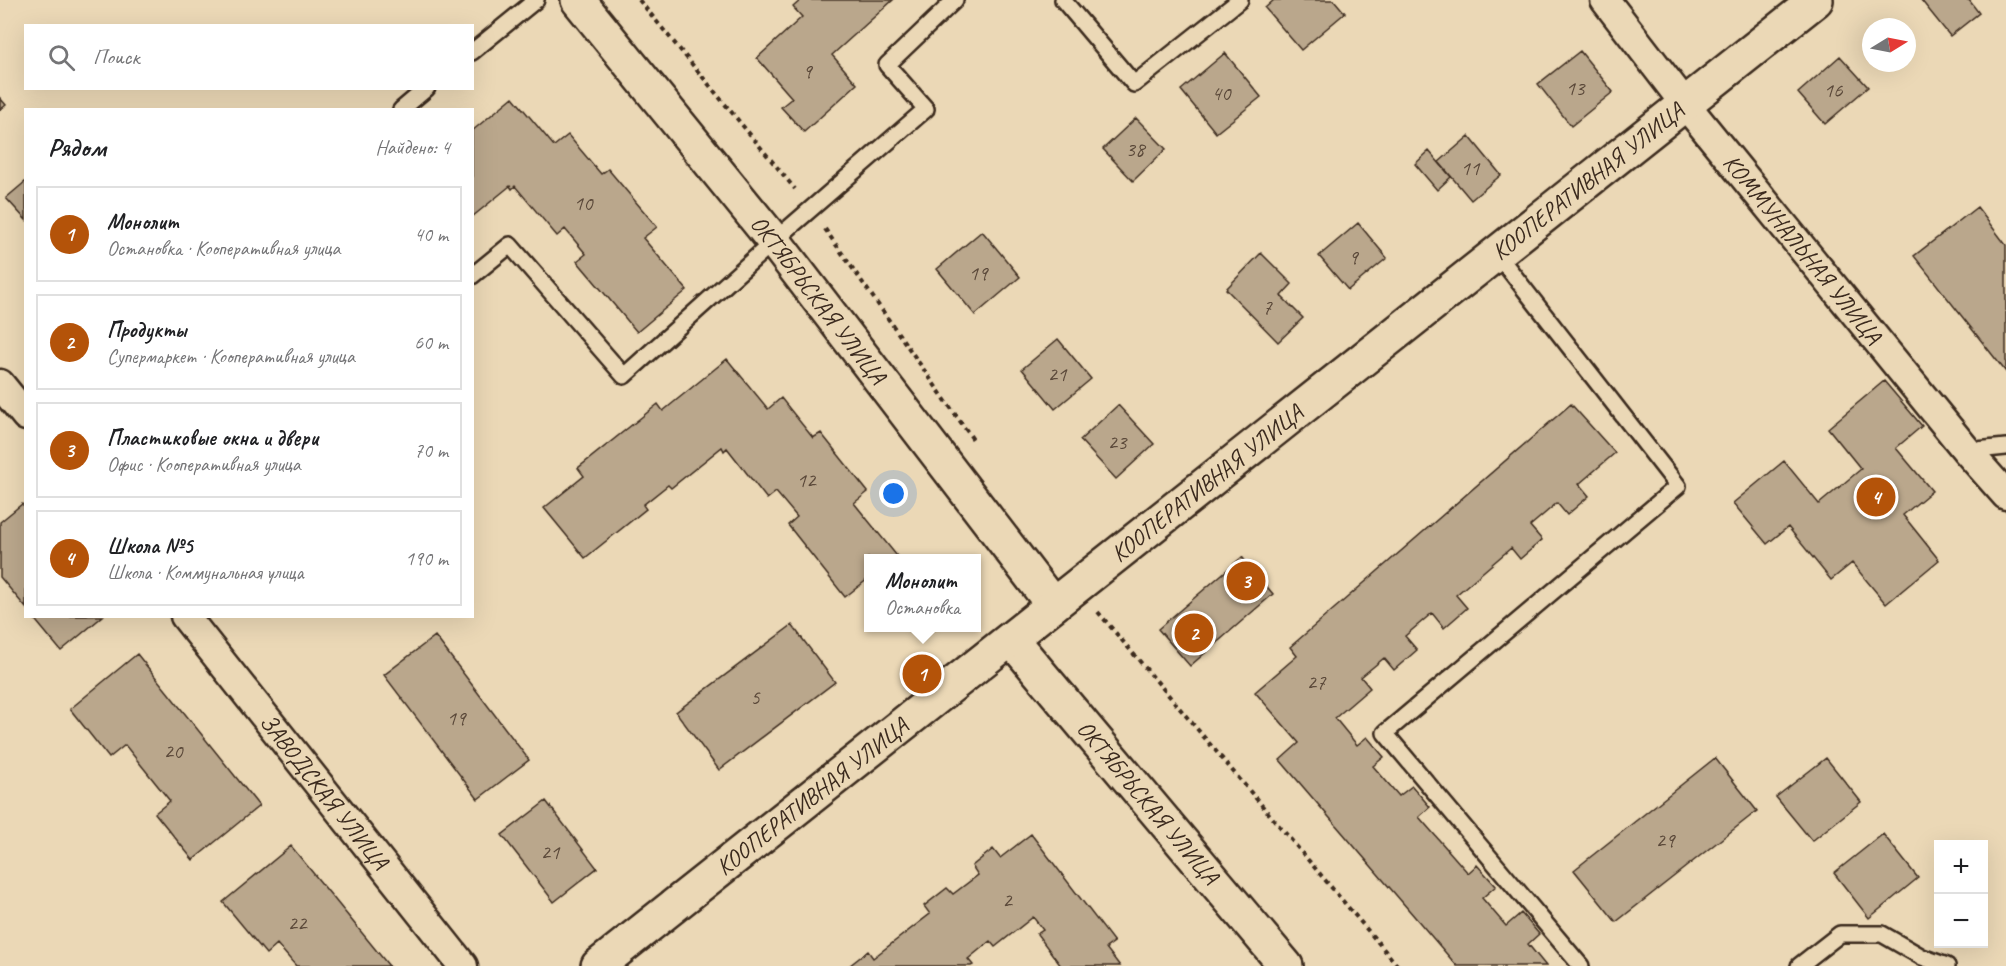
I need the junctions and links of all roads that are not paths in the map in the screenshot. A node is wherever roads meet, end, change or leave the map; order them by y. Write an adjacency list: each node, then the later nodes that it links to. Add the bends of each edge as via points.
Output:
1 (536, 0): 8 (lane)
2 (578, 0): 12 (street, ОКТЯБРЬСКАЯ УЛИЦА)
3 (955, 0): 12 (lane, via 887,65 926,109)
4 (1063, 0): 5 (lane, via 1134,84)
5 (1240, 0)
6 (1605, 0): 10 (street, КОММУНАЛЬНАЯ УЛИЦА)
7 (1816, 0): 10 (street, КООПЕРАТИВНАЯ УЛИЦА)
8 (474, 50)
9 (425, 90): 11 (lane)
10 (1685, 104): 13 (street, КООПЕРАТИВНАЯ УЛИЦА); 18 (street, КОММУНАЛЬНАЯ УЛИЦА)
11 (403, 108)
12 (774, 241): 14 (lane, via 624,376 510,244); 20 (street, ОКТЯБРЬСКАЯ УЛИЦА)
13 (1497, 254): 20 (street, КООПЕРАТИВНАЯ УЛИЦА); 26 (lane, via 1678,486 1385,733)
14 (474, 274)
15 (0, 384): 16 (street)
16 (24, 414)
17 (2006, 447): 18 (lane)
18 (1968, 451): 19 (street, КОММУНАЛЬНАЯ УЛИЦА)
19 (2006, 495)
20 (1065, 596): 22 (street, КООПЕРАТИВНАЯ УЛИЦА)
21 (187, 618): 23 (street, ЗАВОДСКАЯ УЛИЦА)
22 (1011, 639): 24 (street, КООПЕРАТИВНАЯ УЛИЦА); 25 (street, ОКТЯБРЬСКАЯ УЛИЦА)
23 (463, 966)
24 (598, 966)
25 (1286, 966)
26 (1581, 966)
27 (1799, 966): 28 (lane, via 1840,934 1882,934)
28 (1947, 966)

